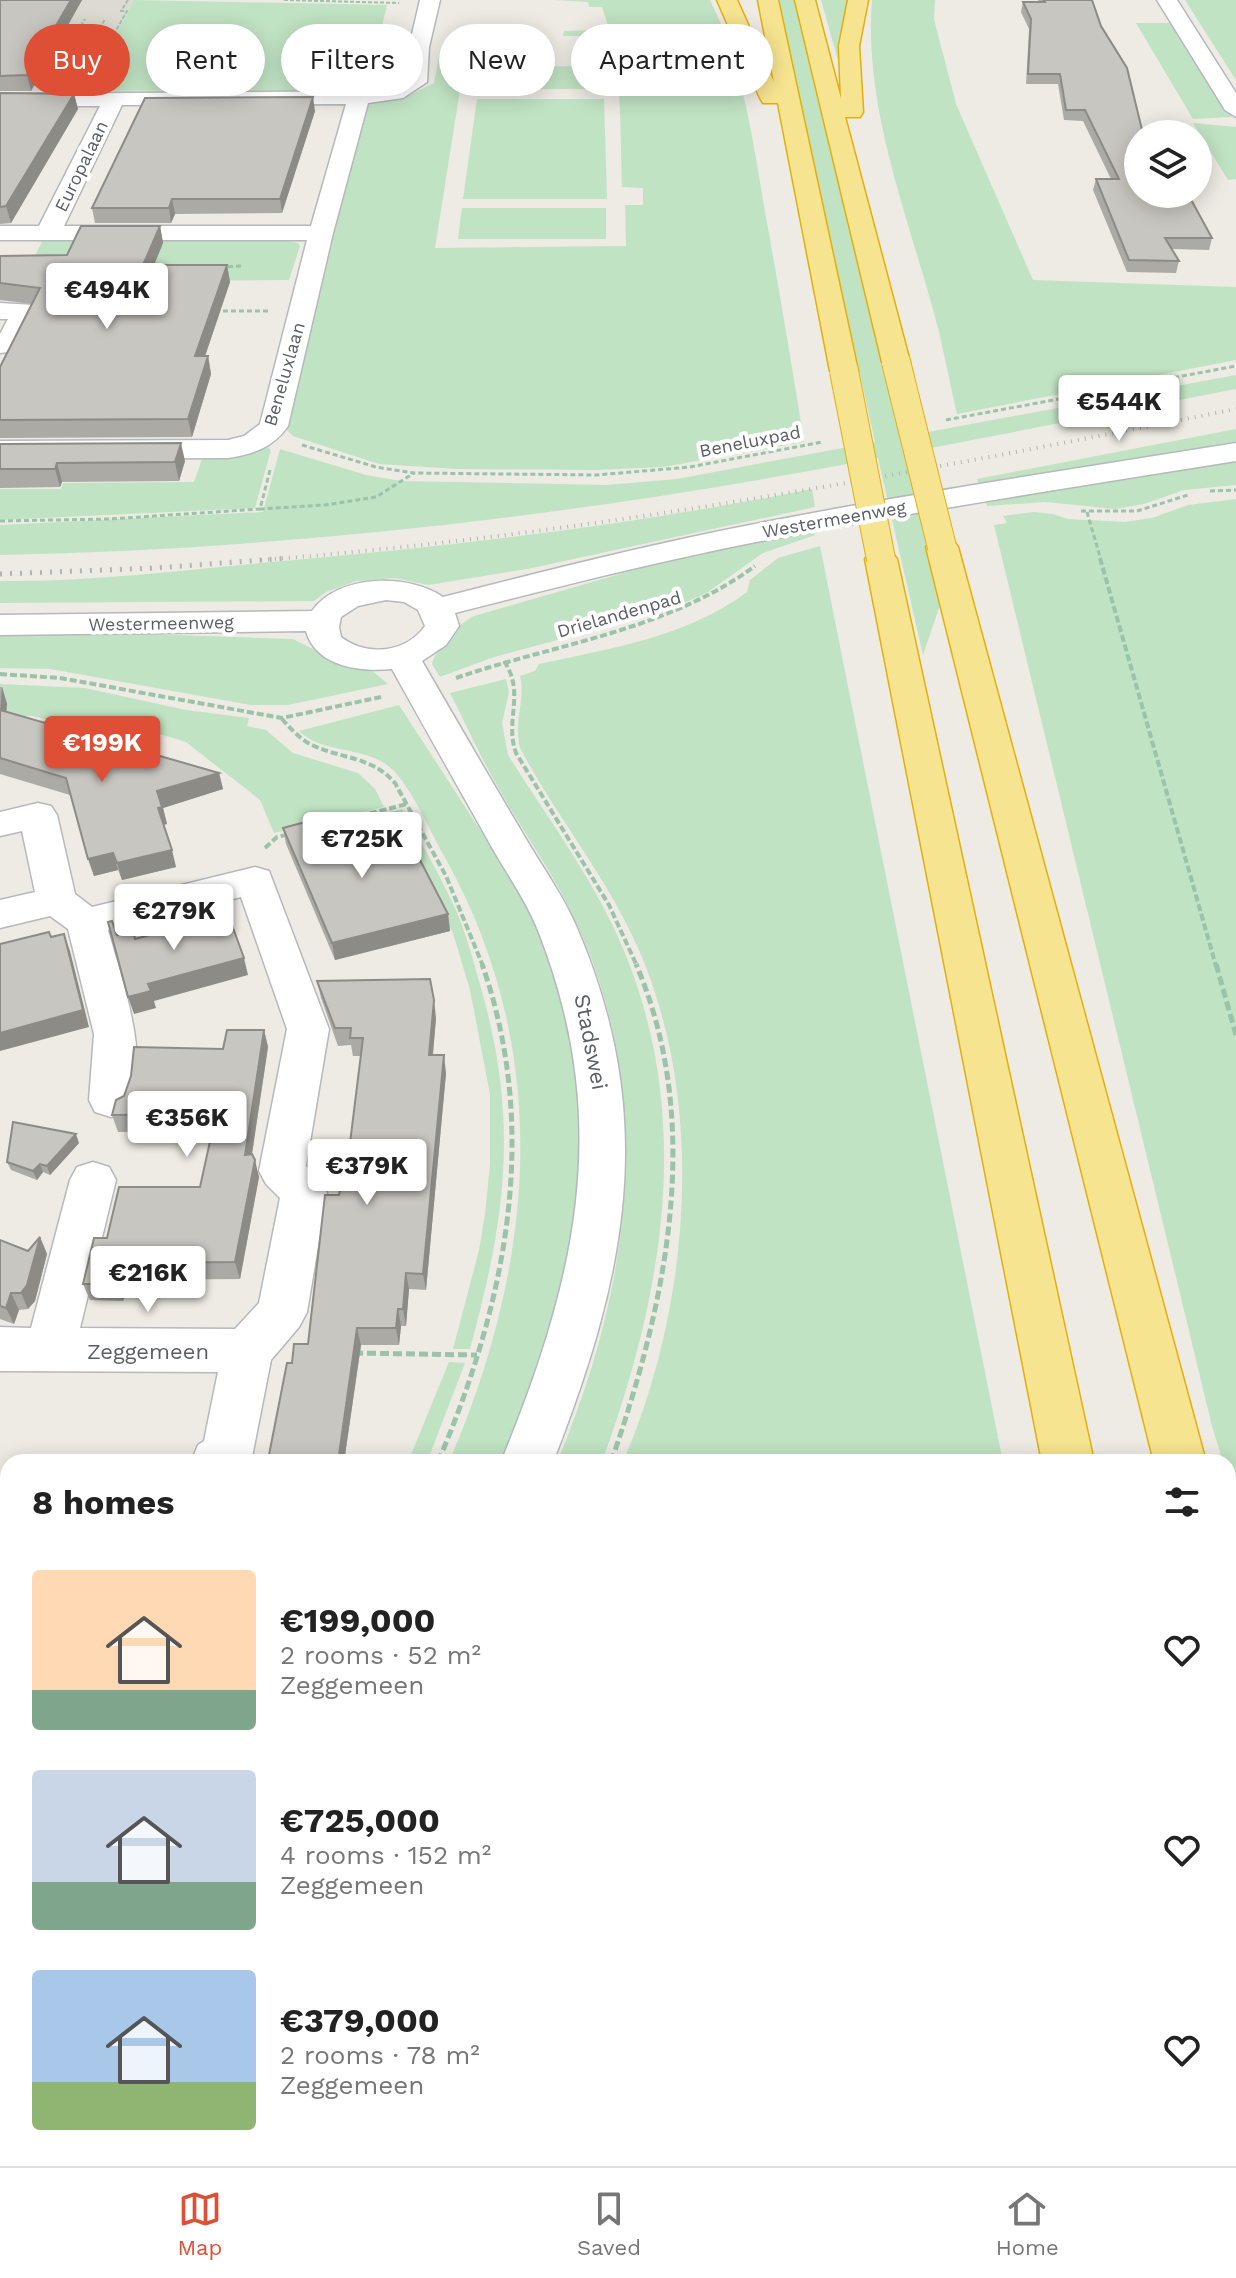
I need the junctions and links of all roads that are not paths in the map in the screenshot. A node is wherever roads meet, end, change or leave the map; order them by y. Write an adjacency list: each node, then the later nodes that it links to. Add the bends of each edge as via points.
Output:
1 (727, 0): 11 (highway)
2 (768, 0): 11 (highway)
3 (805, 0): 12 (highway)
4 (858, 0): 12 (highway, via 849,46)
5 (1167, 0): 10 (street)
6 (429, 2): 9 (street, via 416,82 395,93)
7 (0, 100): 8 (street, via 52,91)
8 (114, 100): 9 (street); 14 (street, Europalaan)
9 (358, 100): 15 (street, Beneluxlaan)
10 (1236, 110)
11 (800, 157): 34 (highway, bridge)
12 (851, 186): 35 (highway, bridge)
13 (0, 233): 14 (street)
14 (48, 233): 15 (street)
15 (321, 233): 18 (street, Beneluxlaan, via 273,437 228,449)
16 (0, 311): 17 (street, via 25,311 8,345)
17 (0, 345)
18 (0, 450)
19 (1236, 452): 20 (street, Westermeenweg, via 796,525)
20 (437, 608): 21 (street, via 407,592 365,593 339,604); 23 (street, via 442,626)
21 (322, 621): 22 (street, Westermeenweg); 23 (street, via 322,635 333,648)
22 (0, 625)
23 (410, 672): 33 (street, Stadswei, via 556,925 586,1003 600,1068 605,1126 597,1249 568,1358)
24 (0, 824): 25 (street, via 38,815)
25 (71, 911): 26 (street); 27 (street, via 115,1034); 31 (street, via 255,880 308,1029 282,1171 304,1193 282,1312)
26 (0, 914)
27 (111, 1100)
28 (93, 1180): 30 (street, Zeggemeen)
29 (0, 1349): 30 (street, Zeggemeen)
30 (50, 1350): 31 (street, Zeggemeen)
31 (247, 1351): 32 (street)
32 (228, 1454)
33 (530, 1454)
34 (1066, 1454)
35 (1178, 1454)

